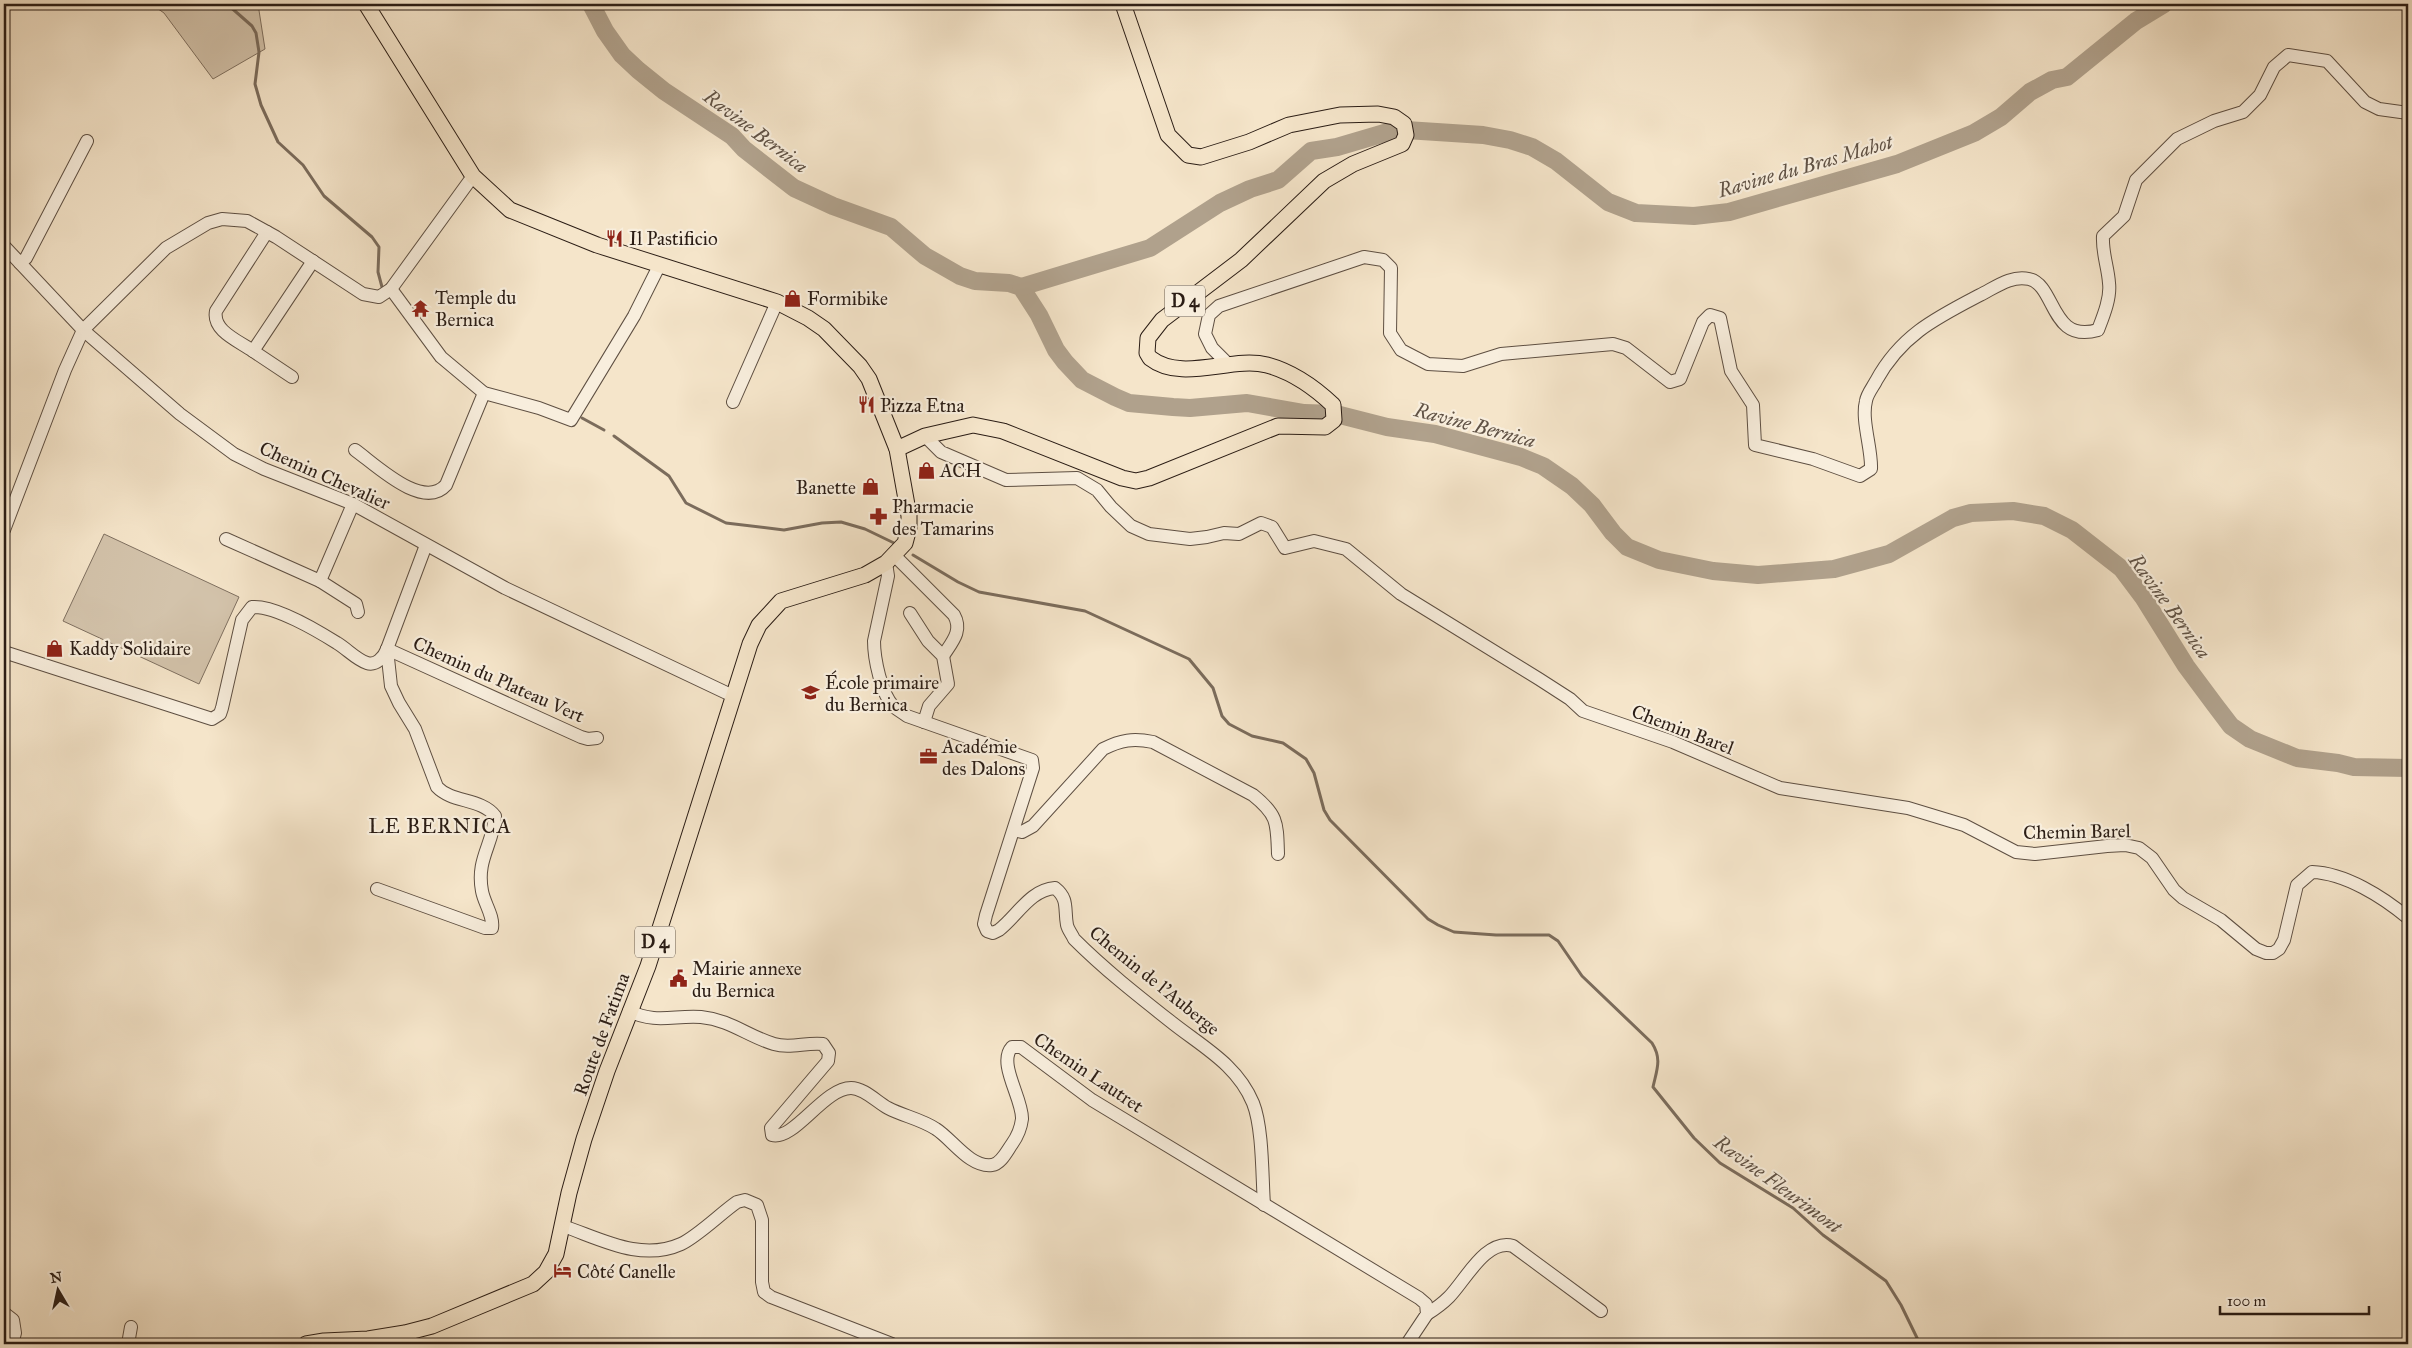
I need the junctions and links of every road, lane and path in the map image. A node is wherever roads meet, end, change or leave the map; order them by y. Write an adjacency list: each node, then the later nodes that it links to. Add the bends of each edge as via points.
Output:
1 (366, 4): 5 (main road, Route de Fatima)
2 (1123, 4): 15 (main road, D 4, via 1168,135 1188,155 1208,155 1307,120 1378,114 1394,117 1404,124 1406,135 1402,144 1353,164 1324,181 1241,260 1162,320 1146,344 1150,358 1164,366 1191,368)
3 (2408, 113): 15 (street, via 2379,110 2366,102 2327,61 2288,55 2274,67 2260,95 2243,112 2214,121 2177,139 2136,180 2124,216 2103,236 2102,248 2110,285 2098,330 2087,333 2070,328 2058,317 2047,294 2032,279 2014,277 1927,323 1908,339 1884,366 1866,401 1871,469 1860,476 1813,459 1755,445 1753,405 1731,371 1720,318 1710,315 1703,322 1680,378 1670,382 1626,348 1613,344 1501,354 1463,366 1428,364 1401,350 1390,333 1391,268 1384,260 1364,257 1219,306 1209,315 1204,334 1212,348)
4 (87, 142): 9 (street)
5 (473, 176): 10 (main road, Route de Fatima, via 510,210 597,246); 11 (street)
6 (267, 232): 8 (street); 13 (street, via 247,221 208,223 166,248); 14 (street, via 216,311 215,318 223,331)
7 (4, 246): 9 (street, Chemin Chevalier)
8 (313, 261): 11 (street, via 363,294 379,297); 14 (street)
9 (20, 264): 13 (street, Chemin Chevalier)
10 (659, 266): 12 (main road, Route de Fatima); 17 (street, via 634,316 571,420)
11 (391, 288): 17 (street, via 441,357)
12 (776, 302): 18 (street); 20 (main road, Route de Fatima, via 824,329 860,366)
13 (83, 330): 22 (street, Chemin Chevalier, via 180,414 234,454); 23 (street, via 64,370)
14 (253, 350): 16 (street)
15 (1229, 364): 19 (main road, D 4, via 1266,365 1280,370 1319,392 1333,405 1334,420 1325,427 1278,426 1136,481 1003,431 973,425)
16 (292, 377)
17 (484, 393): 21 (street, via 446,485 440,492 430,495 413,491)
18 (733, 402)
19 (925, 436): 20 (main road, D 4); 39 (street, Chemin Barel, via 941,452 1006,480 1077,478 1097,490 1131,526 1149,534 1190,539 1224,533 1239,534 1262,523 1272,528 1285,548 1314,541 1346,548 1401,594 1539,679 1583,711 1673,742 1780,788 1908,808 1964,825 2016,852 2035,854 2116,845 2139,848 2152,858 2183,898 2221,920 2256,949 2266,953 2279,949 2297,884 2312,872 2326,872 2358,886)
20 (897, 449): 26 (main road, Route de Fatima / D 4, via 909,528 905,543)
21 (354, 450)
22 (353, 504): 25 (street, Chemin Chevalier); 27 (street)
23 (4, 530)
24 (226, 539): 27 (street)
25 (426, 545): 30 (street, Chemin du Plateau Vert); 33 (street, Chemin Chevalier, via 578,624)
26 (890, 559): 32 (street, via 912,572 954,615 959,629); 33 (main road, Route de Fatima / D 4, via 865,575 787,599 771,610 750,644); 34 (street, Chemin de l'Auberge, via 874,641 876,664 893,706)
27 (320, 581): 28 (street, via 356,604)
28 (358, 612)
29 (910, 613): 32 (street, via 928,641)
30 (387, 649): 31 (street, Chemin du Plateau Vert, via 379,661 366,663 300,623 266,608 252,607 242,620 220,714 212,718); 35 (street, Chemin du Plateau Vert, via 581,737); 38 (street, Chemin du Plateau Vert, via 391,686 415,729 436,787 442,793 489,808 496,816 483,855 480,876 492,928)
31 (4, 652)
32 (943, 656): 34 (street, via 948,684 929,706)
33 (733, 696): 40 (main road, Route de Fatima / D 4, via 648,966)
34 (924, 722): 36 (street, Chemin de l'Auberge, via 1032,760 1033,768)
35 (597, 738)
36 (1014, 830): 37 (street, via 1022,832 1033,826 1103,749 1117,742 1138,739 1153,742 1263,803 1275,817); 41 (street, Chemin de l'Auberge, via 986,915 984,924 987,931 999,930 1044,889 1056,888 1063,894 1068,927 1074,939 1137,995 1213,1052 1242,1081 1254,1104)
37 (1278, 854)
38 (377, 889)
39 (2408, 918)
40 (629, 1011): 41 (street, Chemin Lautret, via 644,1018 701,1017 728,1022 773,1044 787,1047 823,1044 828,1061 771,1128 772,1135 785,1134 817,1106 851,1088 938,1130 967,1156 982,1164 993,1165 1001,1160 1016,1137 1022,1118 1007,1062 1008,1051 1012,1047 1021,1047 1092,1100); 42 (main road, Route de Fatima / D 4, via 584,1139)
41 (1264, 1205): 45 (street, Chemin Lautret, via 1419,1298 1426,1304)
42 (563, 1226): 49 (main road, Route de Fatima / D 4, via 556,1254 546,1272 532,1284 432,1326 405,1333); 50 (street, via 628,1249 656,1252 682,1243 737,1202 745,1200 757,1204 762,1220 764,1292 771,1298)
43 (1601, 1310): 45 (street, via 1506,1244 1490,1250 1449,1297)
44 (4, 1313): 47 (street, via 13,1320 15,1333)
45 (1427, 1314): 51 (street)
46 (131, 1327): 48 (street)
47 (12, 1344)
48 (128, 1344)
49 (306, 1344)
50 (892, 1344)
51 (1407, 1344)

